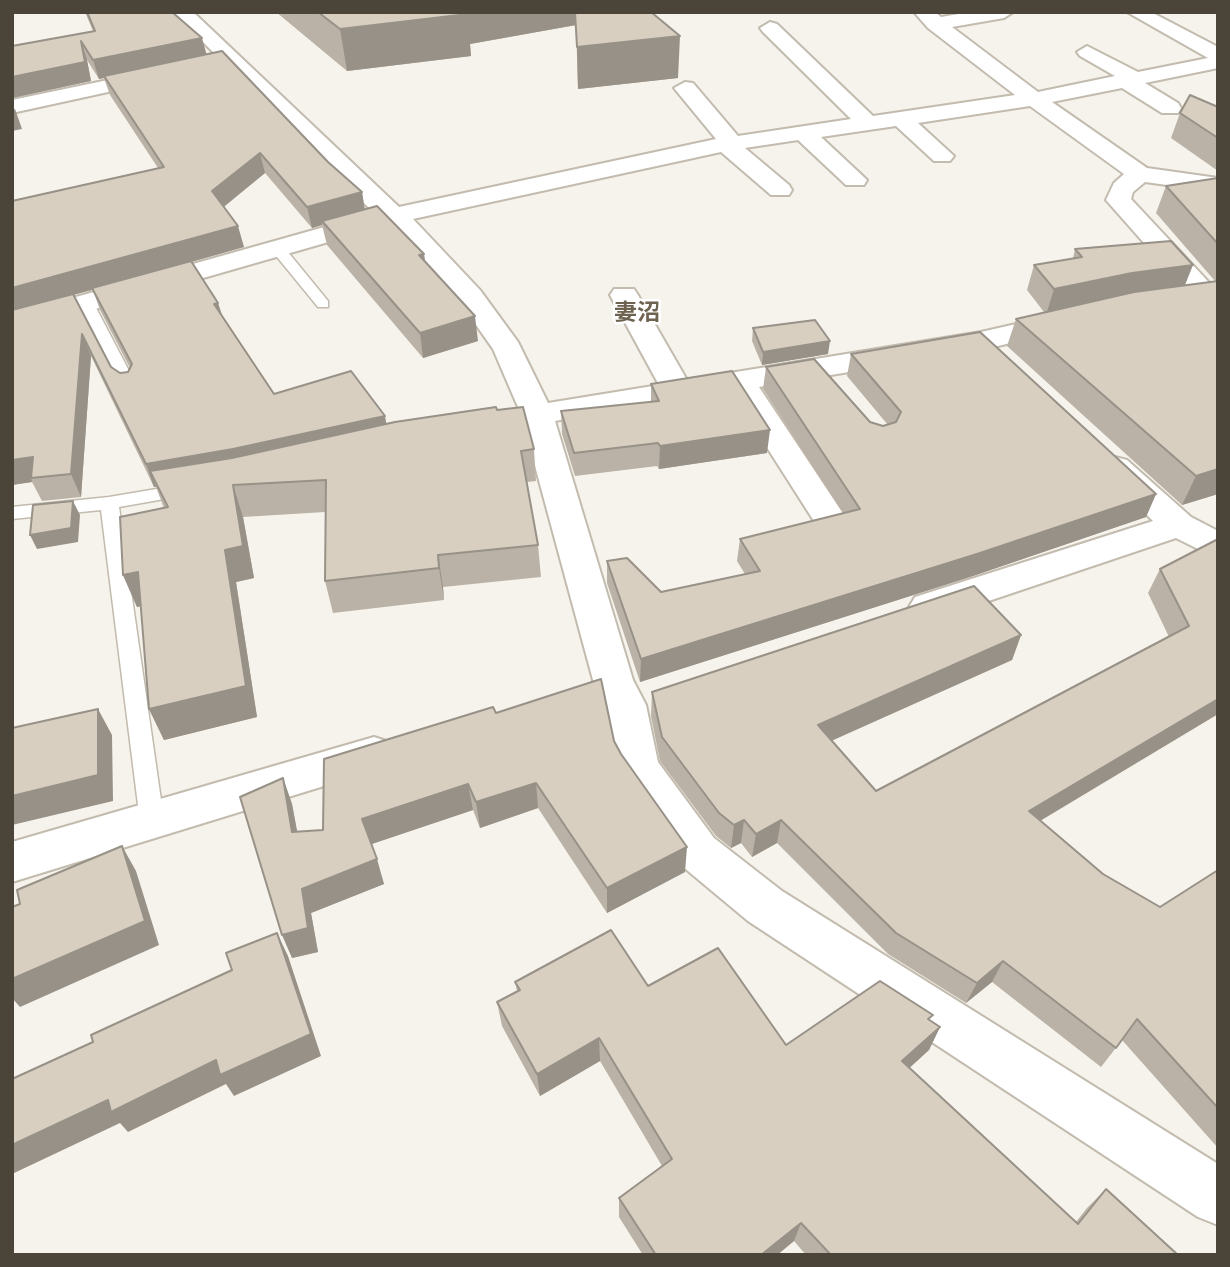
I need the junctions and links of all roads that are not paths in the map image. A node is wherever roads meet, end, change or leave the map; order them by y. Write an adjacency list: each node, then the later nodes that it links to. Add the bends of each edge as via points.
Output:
1 (182, 12): 8 (street)
2 (1004, 12): 4 (street)
3 (1136, 12): 7 (street)
4 (929, 18): 14 (street)
5 (770, 29): 18 (street)
6 (1087, 52): 12 (street)
7 (1218, 55)
8 (230, 60): 10 (street); 28 (street, via 383,208)
9 (1218, 62): 12 (street)
10 (203, 66)
11 (176, 72): 15 (street)
12 (1133, 81): 14 (street); 16 (street)
13 (685, 88): 20 (street)
14 (1034, 99): 17 (street); 23 (street)
15 (12, 107)
16 (1170, 108)
17 (899, 117): 18 (street); 21 (street)
18 (866, 122): 19 (street)
19 (801, 131): 20 (street); 24 (street)
20 (729, 143): 22 (street); 26 (street)
21 (942, 156)
22 (587, 173): 27 (street); 28 (street)
23 (1140, 174): 25 (street); 31 (street, via 1128,182 1118,201)
24 (855, 180)
25 (1218, 185)
26 (780, 190)
27 (612, 195)
28 (396, 215): 29 (street); 44 (street, via 470,296 508,348)
29 (278, 249): 33 (street); 34 (lane)
30 (624, 295): 42 (street)
31 (1213, 297): 32 (street)
32 (1172, 303)
33 (86, 304): 36 (street); 41 (lane)
34 (323, 304)
35 (1084, 317): 37 (street)
36 (12, 324)
37 (981, 341): 38 (street); 39 (street)
38 (1007, 365)
39 (819, 367): 40 (street); 43 (street)
40 (740, 381): 42 (street); 49 (street)
41 (130, 388)
42 (678, 392): 44 (street)
43 (844, 397)
44 (530, 415): 56 (street, via 620,692 638,767 698,852 765,906)
45 (1093, 447): 50 (street)
46 (201, 488): 47 (lane)
47 (110, 503): 48 (lane); 54 (lane)
48 (12, 513)
49 (831, 521)
50 (1180, 525): 51 (street); 52 (street)
51 (1218, 547)
52 (899, 616)
53 (413, 742): 54 (street)
54 (152, 821): 55 (street)
55 (12, 862)
56 (1218, 1197)

